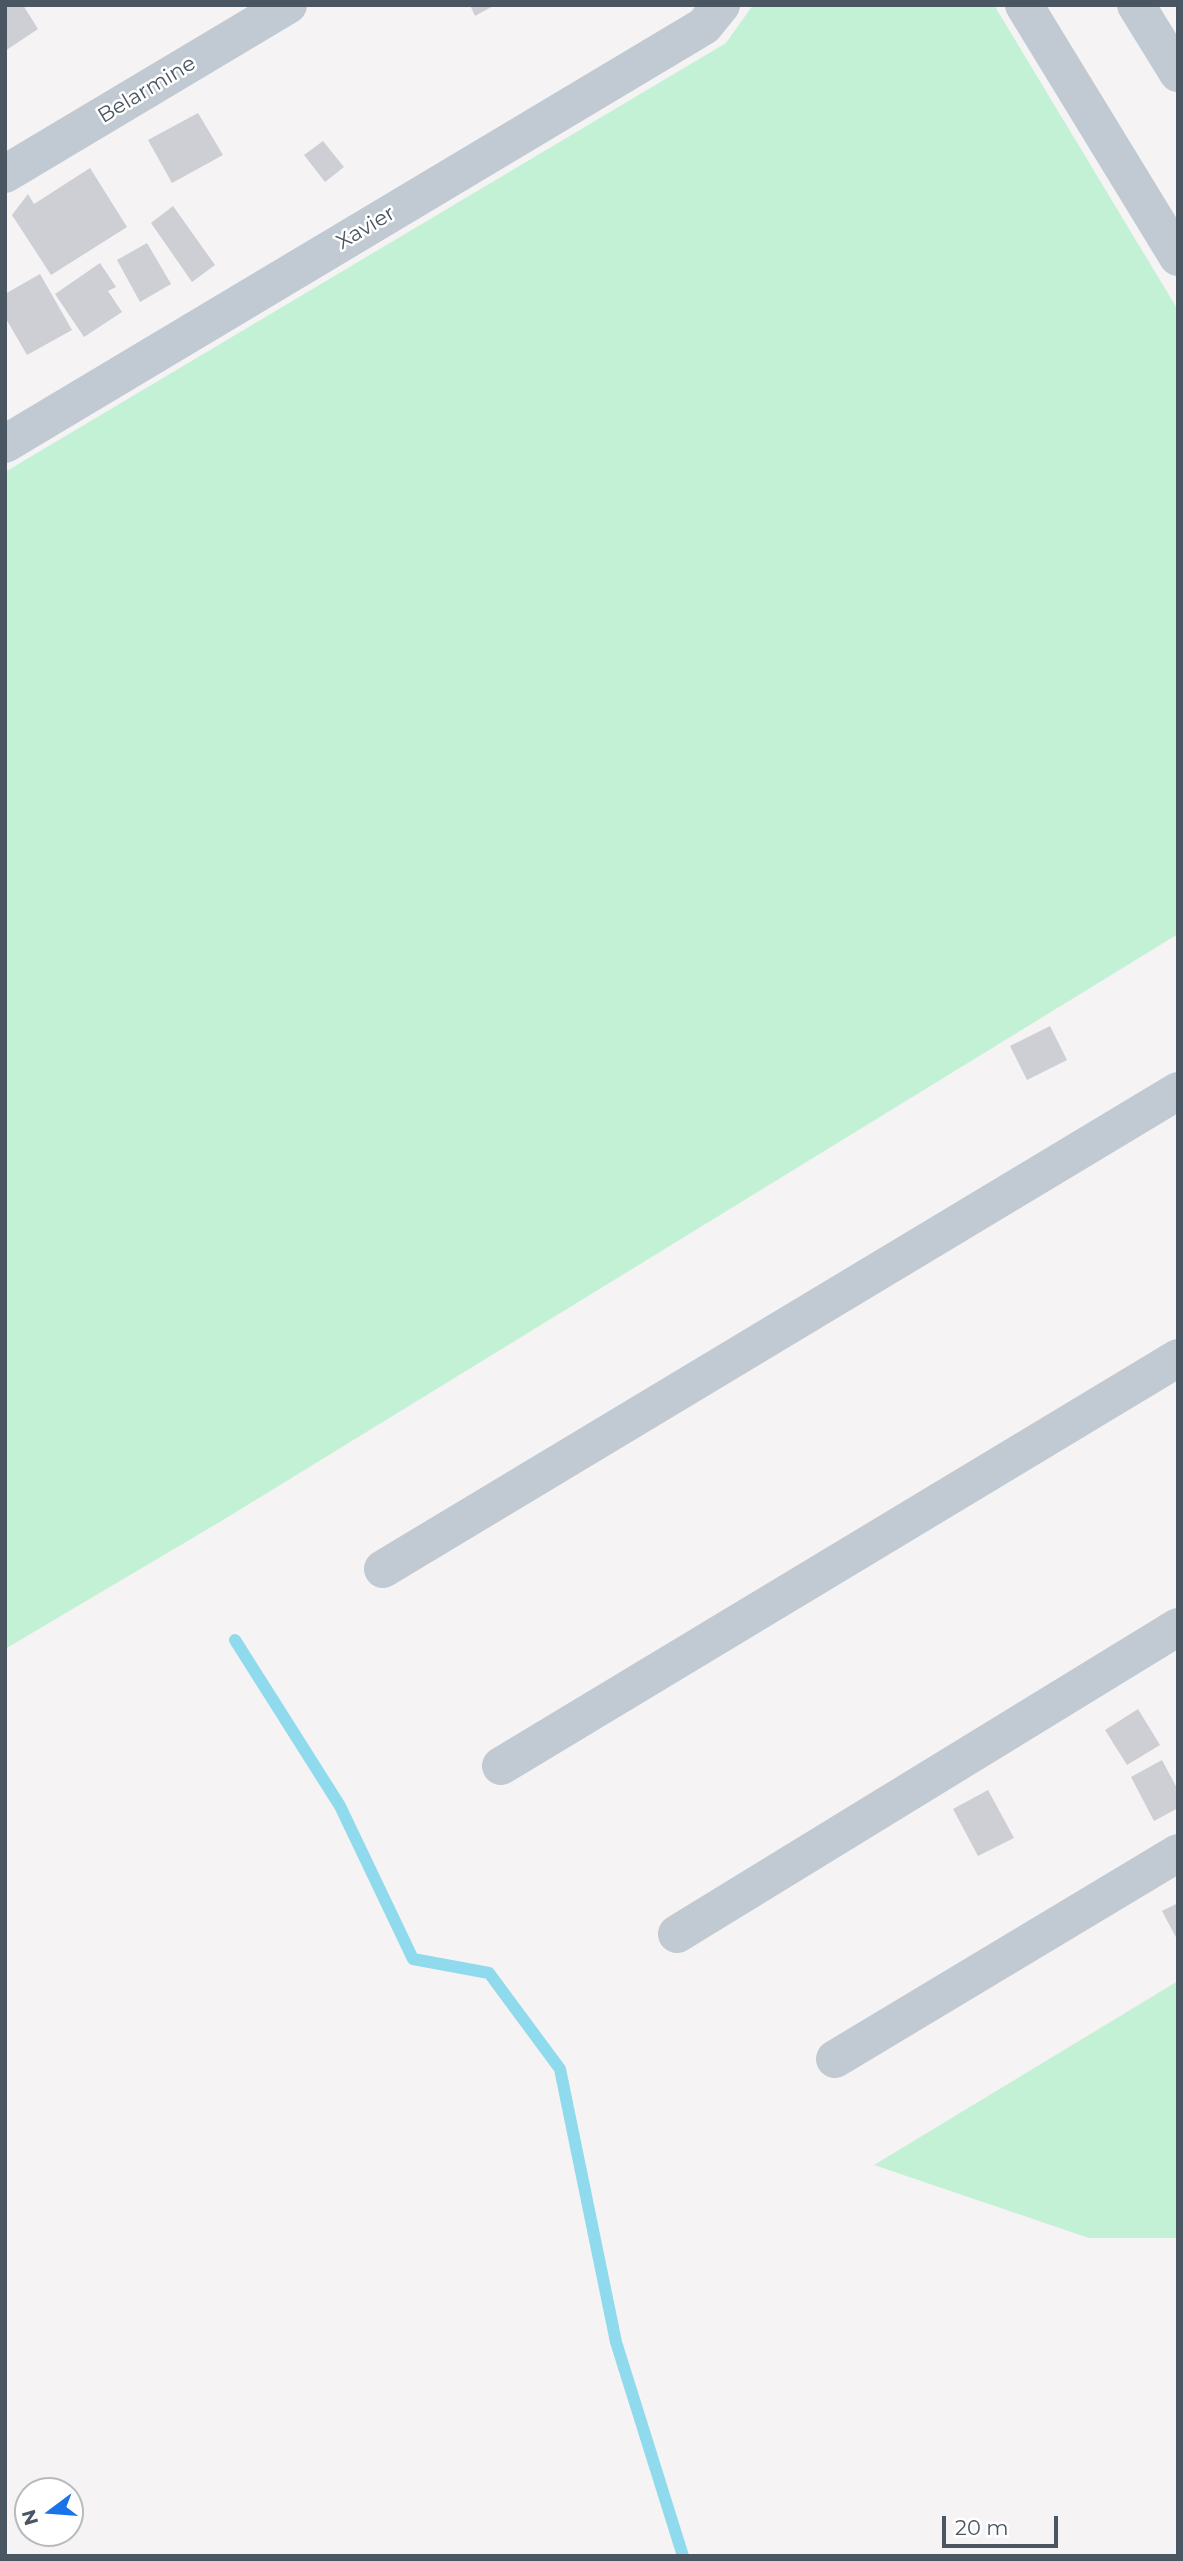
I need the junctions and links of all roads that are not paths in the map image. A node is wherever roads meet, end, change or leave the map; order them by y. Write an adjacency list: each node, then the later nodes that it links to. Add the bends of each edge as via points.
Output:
1 (288, 5): 6 (street, Belarmine)
2 (720, 5): 8 (street, Xavier, via 704,26)
3 (1024, 5): 7 (street)
4 (1136, 5): 5 (street)
5 (1178, 73)
6 (5, 174)
7 (1178, 257)
8 (5, 444)
9 (1178, 1091): 11 (street)
10 (1178, 1359): 13 (street)
11 (383, 1569)
12 (1178, 1627): 15 (street)
13 (501, 1766)
14 (1178, 1853): 16 (street)
15 (677, 1934)
16 (835, 2059)

